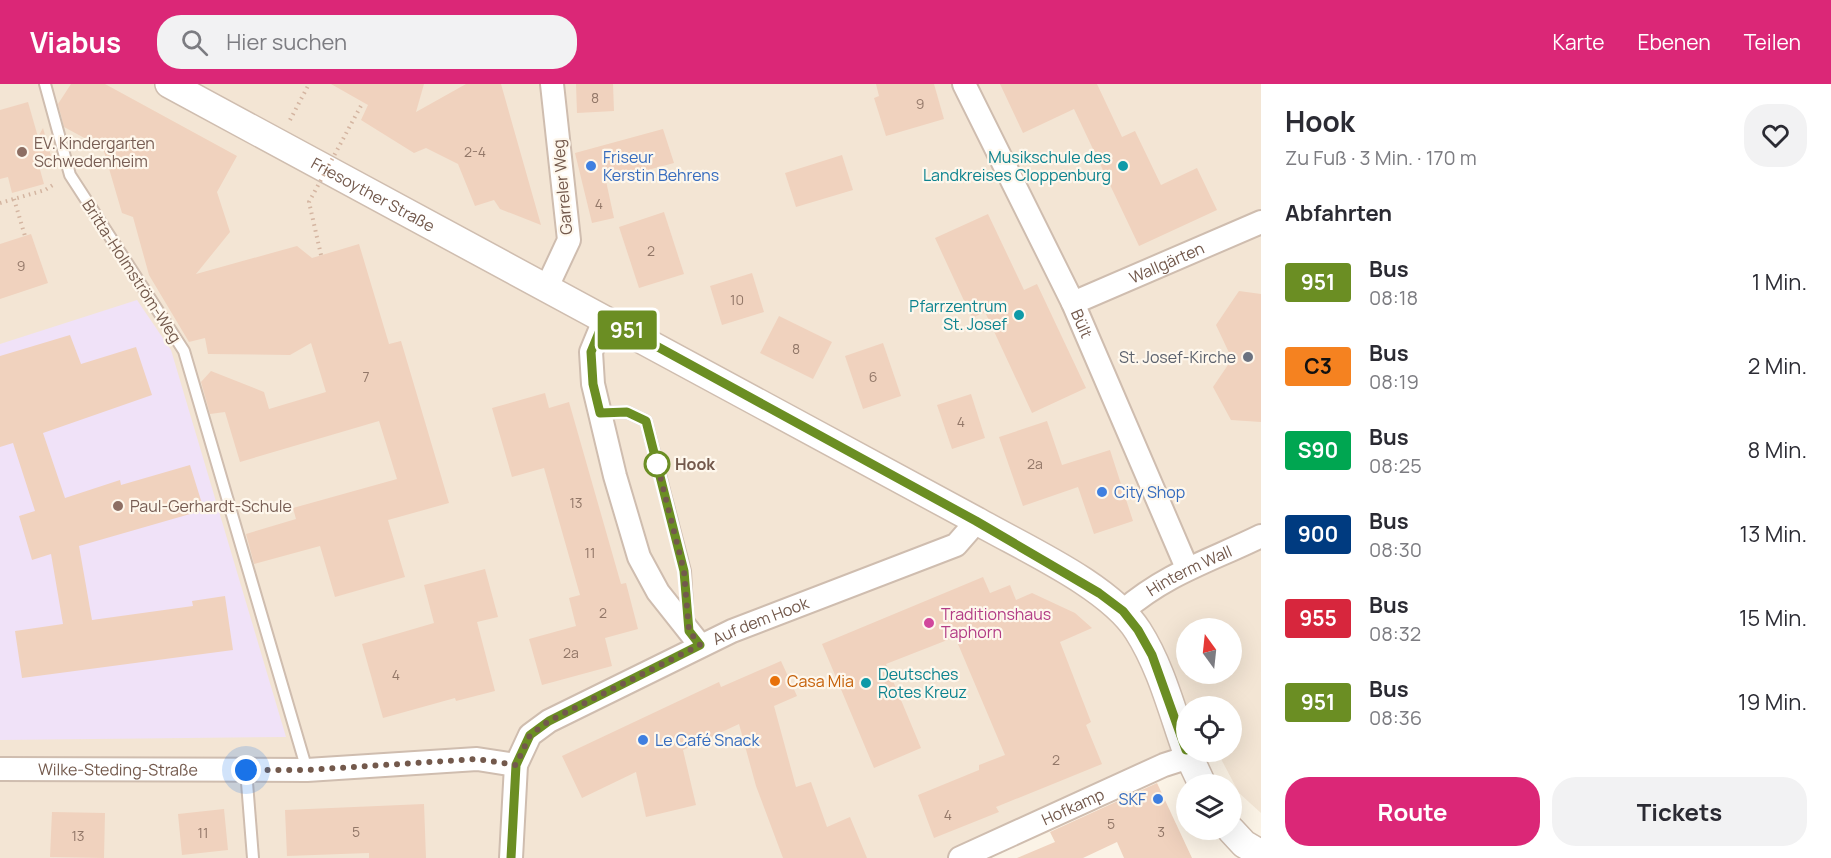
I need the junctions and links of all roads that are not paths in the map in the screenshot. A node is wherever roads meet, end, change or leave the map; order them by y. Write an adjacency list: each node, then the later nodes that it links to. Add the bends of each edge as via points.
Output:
1 (45, 84): 20 (lane, Britta-Holmström-Weg, via 70,175 184,351)
2 (170, 84): 6 (street, Friesoyther Straße)
3 (552, 84): 6 (street, Garreler Weg, via 569,240)
4 (964, 84): 7 (street, Bült)
5 (1261, 222): 7 (street, Wallgärten)
6 (547, 287): 8 (street, Friesoyther Straße)
7 (1073, 303): 12 (street, Bült)
8 (605, 318): 9 (street, Auf dem Hook, via 591,352); 10 (street)
9 (600, 413): 14 (street, Auf dem Hook, via 639,557 658,592); 14 (lane, via 627,412 646,421 684,571)
10 (976, 521): 13 (street, via 1073,576); 14 (street, Auf dem Hook, via 956,545 789,608)
11 (1261, 536): 12 (street, Hinterm Wall)
12 (1187, 568): 13 (street, Hinterm Wall, via 1138,597)
13 (1123, 611): 15 (street, via 1152,655)
14 (694, 638): 17 (street, via 549,721 530,735)
15 (1176, 720)
16 (1176, 759): 25 (street, Hofkamp)
17 (516, 765): 20 (street, Wilke-Steding-Straße, via 477,759); 24 (street)
18 (0, 769): 19 (street, Wilke-Steding-Straße)
19 (246, 770): 20 (street, Wilke-Steding-Straße); 23 (lane)
20 (307, 770)
21 (1241, 840): 22 (street)
22 (1261, 854)
23 (253, 858)
24 (511, 858)
25 (960, 858)

